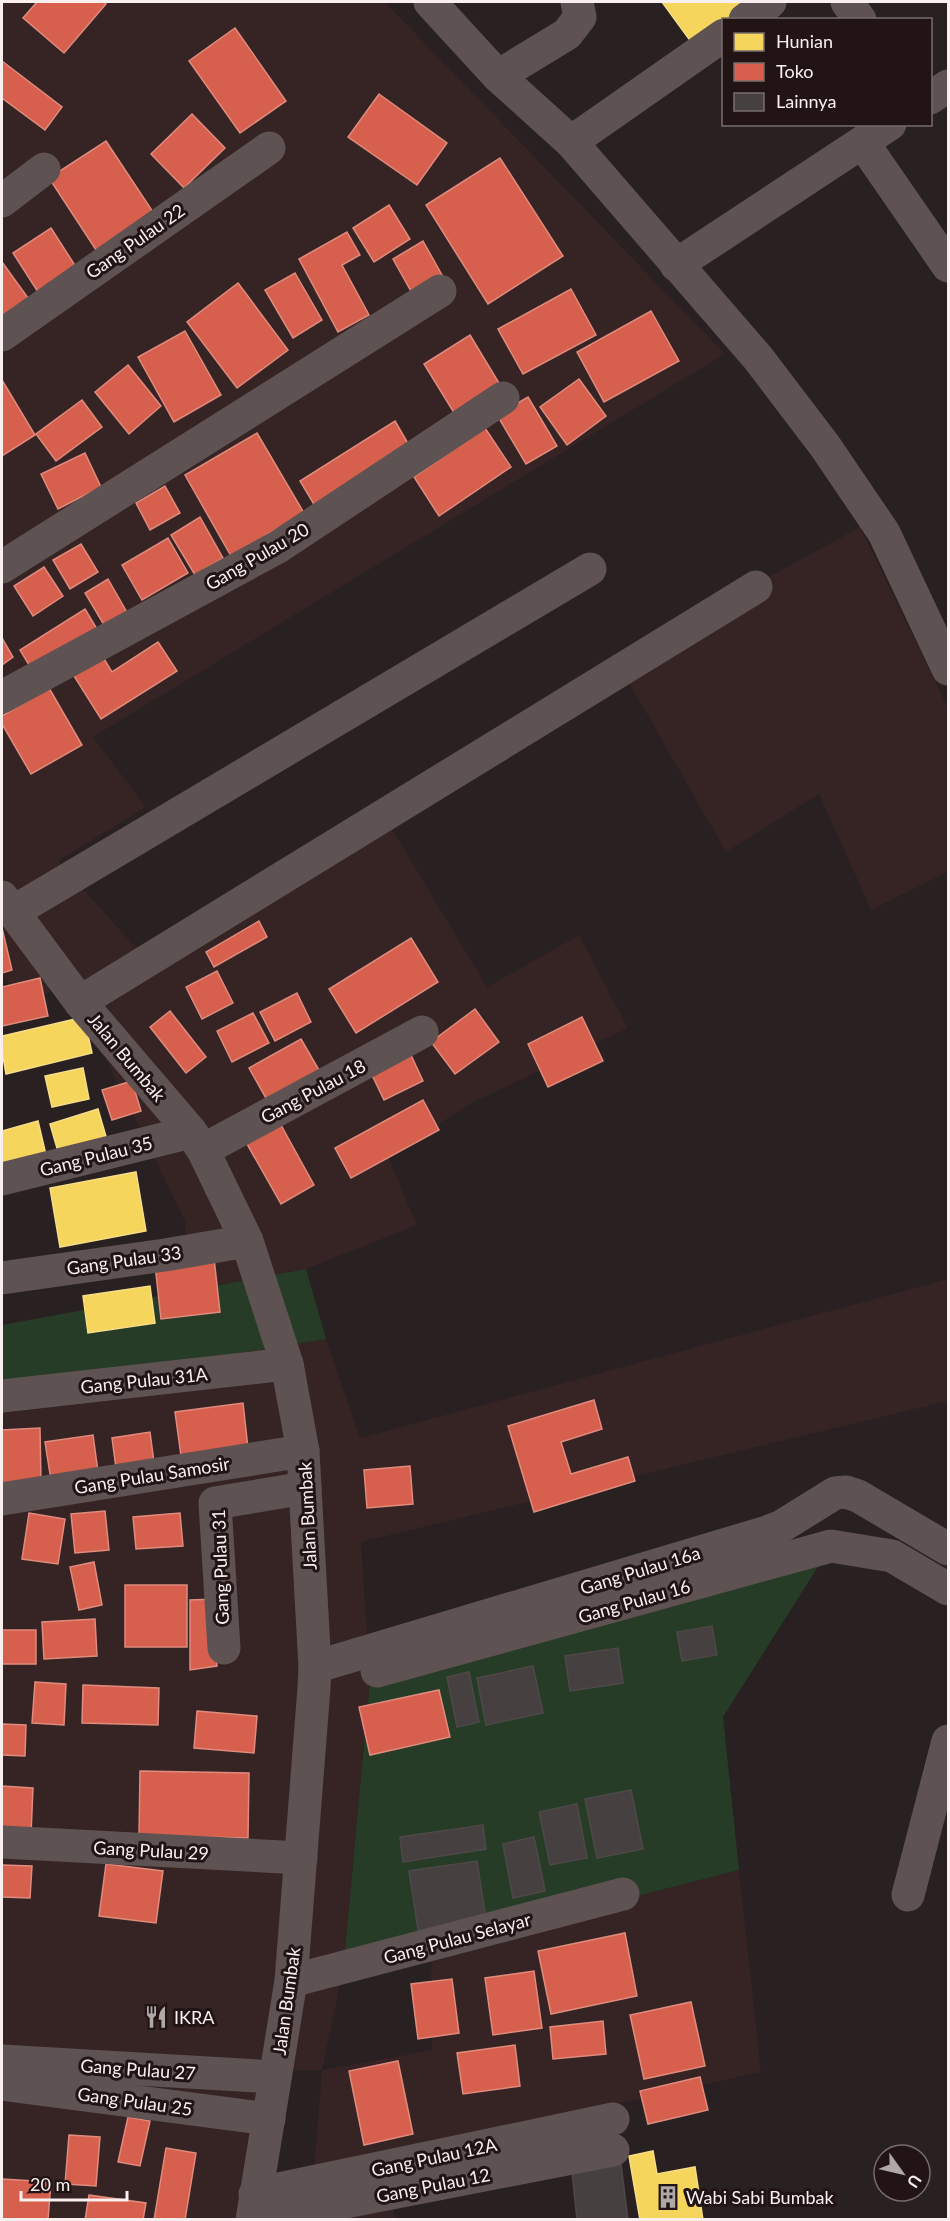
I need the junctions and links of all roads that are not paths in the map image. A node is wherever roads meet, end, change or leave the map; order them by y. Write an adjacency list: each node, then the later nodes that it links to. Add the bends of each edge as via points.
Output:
1 (430, 2): 8 (street)
2 (577, 2): 8 (street, via 580,17 567,34)
3 (770, 2): 5 (street)
4 (847, 2): 6 (street)
5 (748, 18)
6 (859, 18)
7 (722, 36): 12 (street)
8 (498, 76): 12 (street)
9 (948, 86): 10 (street)
10 (932, 97)
11 (887, 126): 13 (street)
12 (571, 142): 17 (street)
13 (863, 143): 17 (street); 18 (street)
14 (269, 148): 20 (street, Gang Pulau 22)
15 (44, 168): 16 (street)
16 (2, 201)
17 (676, 265): 25 (street, via 759,358 884,533)
18 (948, 266)
19 (440, 291): 22 (street)
20 (2, 335)
21 (503, 398): 26 (street, Gang Pulau 20, via 278,547)
22 (2, 567)
23 (590, 568): 27 (street)
24 (756, 587): 28 (street)
25 (948, 669)
26 (2, 697)
27 (7, 905): 28 (street, Jalan Bumbak)
28 (80, 1002): 30 (street, Jalan Bumbak)
29 (423, 1032): 30 (street, Gang Pulau 18)
30 (197, 1141): 31 (street, Gang Pulau 35); 32 (street, Jalan Bumbak)
31 (2, 1179)
32 (247, 1241): 33 (street, Gang Pulau 33); 34 (street, Jalan Bumbak)
33 (2, 1278)
34 (287, 1364): 35 (street, Gang Pulau 31A); 36 (street, Jalan Bumbak)
35 (2, 1396)
36 (303, 1451): 37 (street, Jalan Bumbak); 38 (street, Gang Pulau Samosir)
37 (305, 1488): 41 (street, Gang Pulau 31, via 214,1503); 42 (street, Jalan Bumbak)
38 (2, 1499)
39 (948, 1549): 42 (street, Gang Pulau 16a, via 858,1496 836,1493 767,1532)
40 (948, 1589): 42 (street, Gang Pulau 16, via 892,1556 831,1546)
41 (224, 1648)
42 (315, 1678): 45 (street, Jalan Bumbak)
43 (948, 1741): 47 (street)
44 (2, 1842): 45 (street, Gang Pulau 29)
45 (302, 1858): 48 (street, Jalan Bumbak)
46 (623, 1894): 48 (street, Gang Pulau Selayar)
47 (908, 1895)
48 (291, 1981): 50 (street, Jalan Bumbak)
49 (2, 2061): 50 (street, Gang Pulau 27)
50 (275, 2078): 52 (street, Jalan Bumbak)
51 (2, 2084): 52 (street, Gang Pulau 25)
52 (269, 2119): 54 (street, Jalan Bumbak)
53 (613, 2134): 54 (street, Gang Pulau 12A)
54 (254, 2211)

